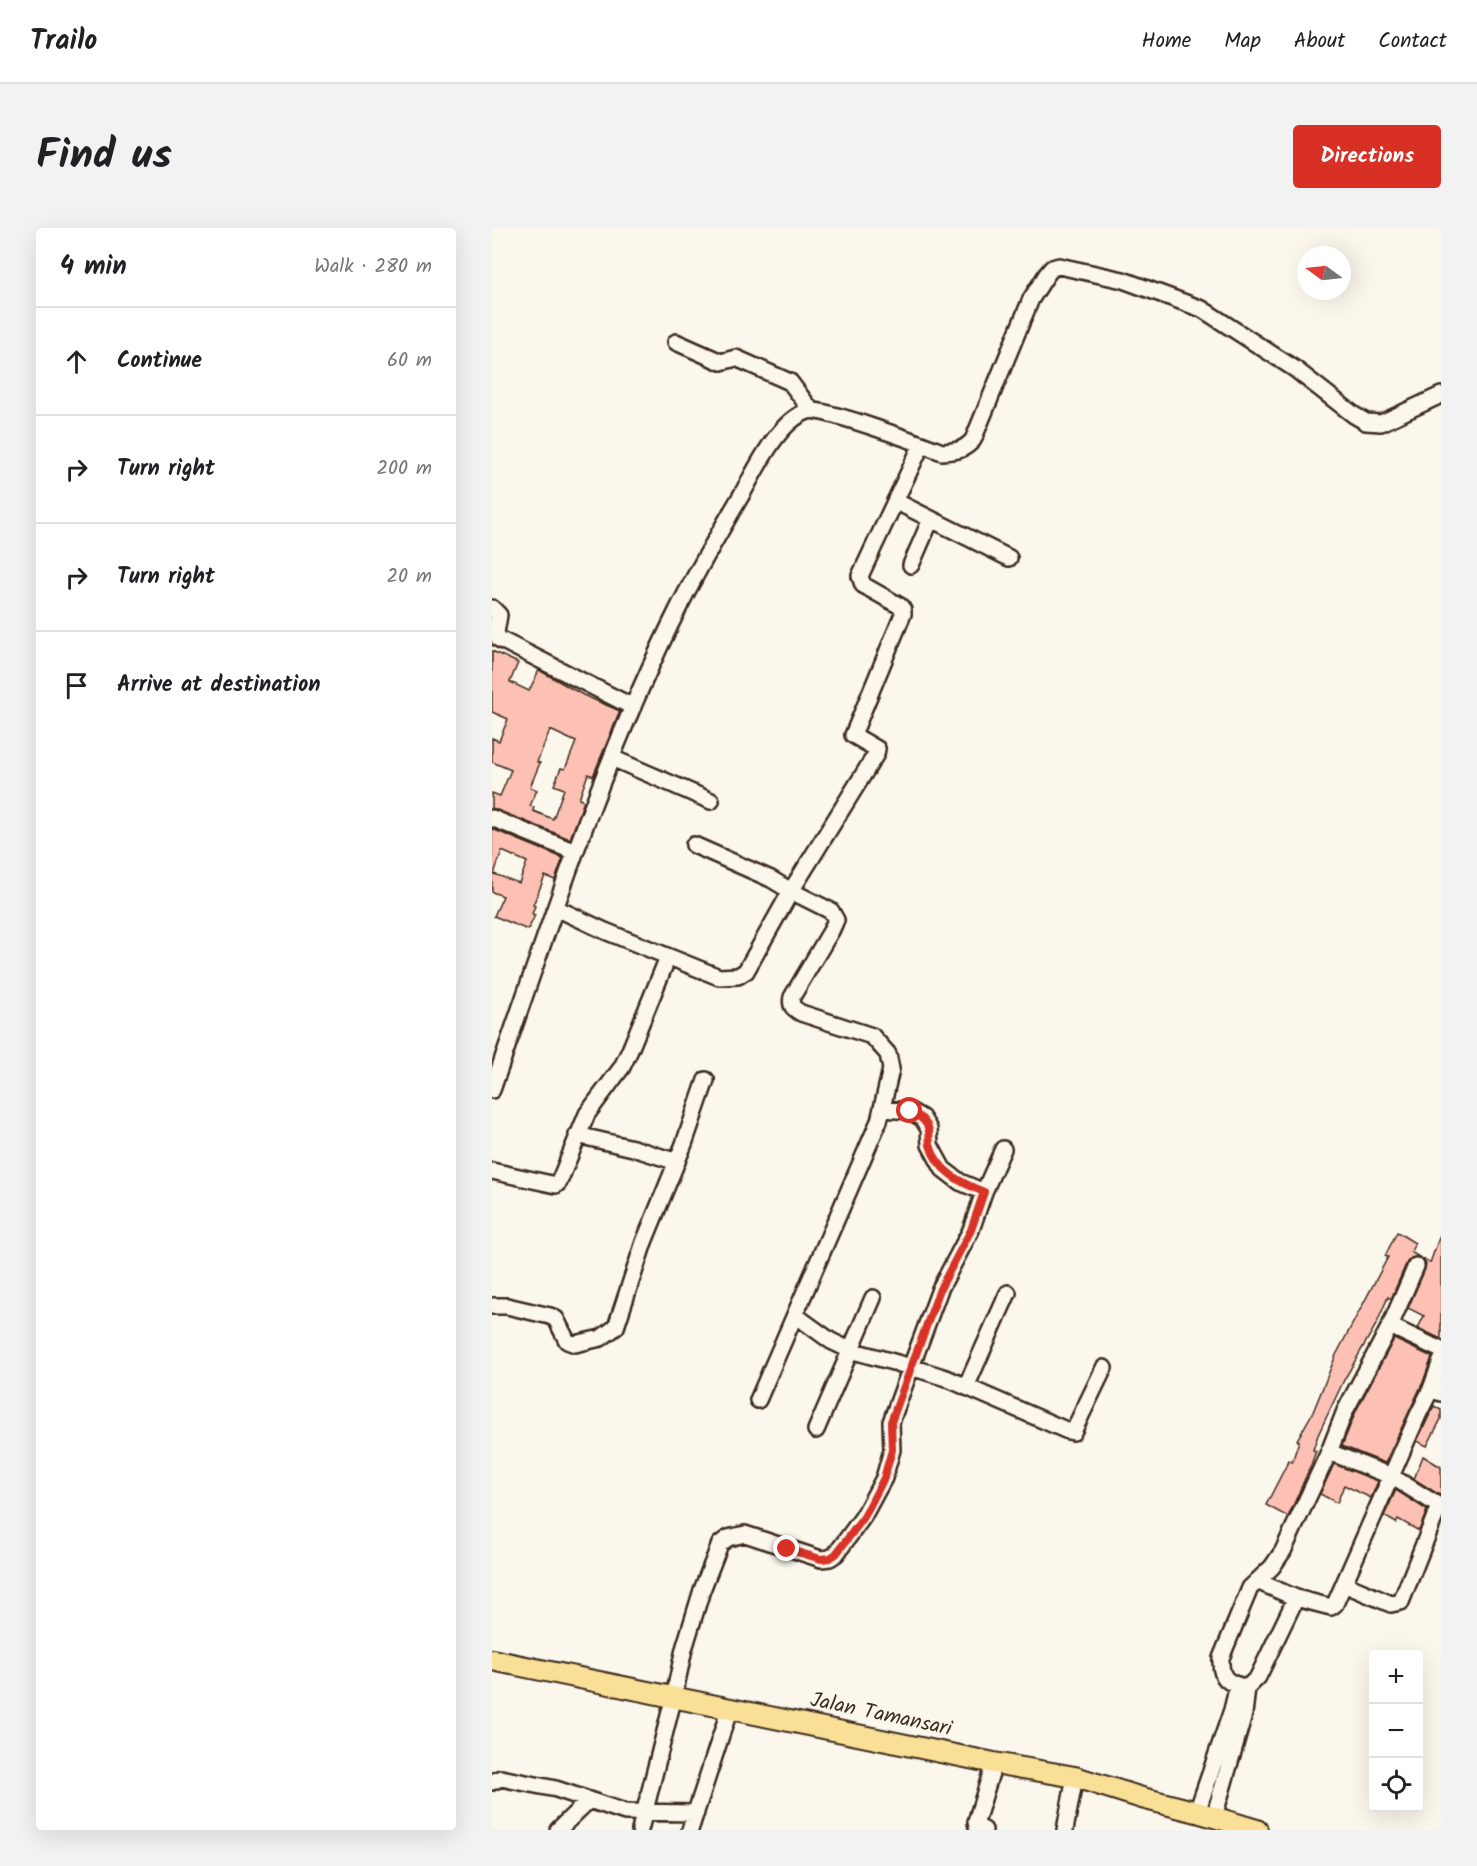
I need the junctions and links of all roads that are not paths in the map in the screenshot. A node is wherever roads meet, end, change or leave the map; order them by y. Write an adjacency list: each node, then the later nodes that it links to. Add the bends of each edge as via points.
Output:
1 (676, 342): 3 (street, via 716,360 736,358 784,378 795,386)
2 (1441, 395): 4 (street, via 1381,423 1366,422 1295,369 1202,309 1124,280 1059,266 1052,268 1030,299 973,440 959,451 942,452)
3 (811, 410): 4 (street); 10 (street, via 796,416 774,440 705,558)
4 (922, 444): 5 (street)
5 (895, 501): 6 (street); 16 (street, via 860,576 863,585 903,610 853,735 877,750)
6 (931, 519): 7 (street); 8 (street)
7 (1008, 558)
8 (911, 565)
9 (492, 608): 10 (street, via 499,615 499,639)
10 (633, 707): 11 (street)
11 (612, 758): 12 (street); 15 (street)
12 (711, 801)
13 (492, 818): 15 (street)
14 (694, 846): 16 (street)
15 (575, 852): 17 (street)
16 (791, 891): 18 (street, via 749,966 738,976 719,977); 21 (street, via 831,911 836,920 790,1004 801,1014 872,1036 888,1054 891,1069)
17 (556, 908): 18 (street); 20 (street)
18 (669, 957): 22 (street, via 622,1067 587,1114)
19 (706, 1080): 24 (street)
20 (492, 1090)
21 (884, 1109): 26 (street, via 910,1111 922,1118 943,1169 960,1182); 31 (street)
22 (577, 1135): 24 (street); 25 (street, via 556,1185)
23 (1003, 1149): 26 (street)
24 (676, 1162): 30 (street, via 644,1242 622,1312 611,1332 575,1344 567,1341 556,1319 550,1316 507,1305)
25 (492, 1170)
26 (984, 1192): 36 (street, via 971,1230 940,1289)
27 (1416, 1266): 32 (street)
28 (1008, 1293): 38 (street)
29 (873, 1298): 33 (street)
30 (492, 1306)
31 (795, 1315): 33 (street); 40 (street)
32 (1390, 1326): 34 (street); 42 (street)
33 (850, 1350): 36 (street); 41 (street)
34 (1441, 1350)
35 (1441, 1361): 39 (street)
36 (911, 1367): 38 (street); 50 (street, via 891,1422 892,1450 884,1478 864,1517 836,1554 821,1559 745,1534 720,1544 684,1649)
37 (1104, 1368): 38 (street, via 1073,1432)
38 (966, 1387)
39 (1436, 1391): 43 (street)
40 (758, 1400)
41 (816, 1430)
42 (1329, 1452): 43 (street); 45 (street, via 1283,1551)
43 (1391, 1476): 44 (street); 46 (street)
44 (1440, 1506): 46 (street, via 1401,1602 1391,1604)
45 (1257, 1581): 47 (street); 49 (street, via 1250,1588 1221,1658 1225,1680)
46 (1344, 1584): 47 (street, via 1331,1607)
47 (1296, 1598): 49 (street, via 1258,1677)
48 (492, 1660): 50 (main road, Jalan Tamansari)
49 (1243, 1686): 58 (street, via 1244,1714)
50 (674, 1696): 51 (main road, Jalan Tamansari); 56 (street)
51 (730, 1708): 52 (main road, Jalan Tamansari); 57 (street)
52 (994, 1763): 53 (main road, Jalan Tamansari); 62 (street, via 976,1822)
53 (1074, 1777): 58 (main road, Jalan Tamansari); 63 (street)
54 (492, 1782): 55 (street, via 501,1778)
55 (589, 1800): 56 (street, via 625,1812); 59 (street)
56 (644, 1811): 57 (street); 60 (street)
57 (696, 1813): 61 (street)
58 (1206, 1814): 64 (main road, Jalan Tamansari)
59 (558, 1830)
60 (640, 1830)
61 (690, 1830)
62 (984, 1830)
63 (1065, 1830)
64 (1257, 1830)

